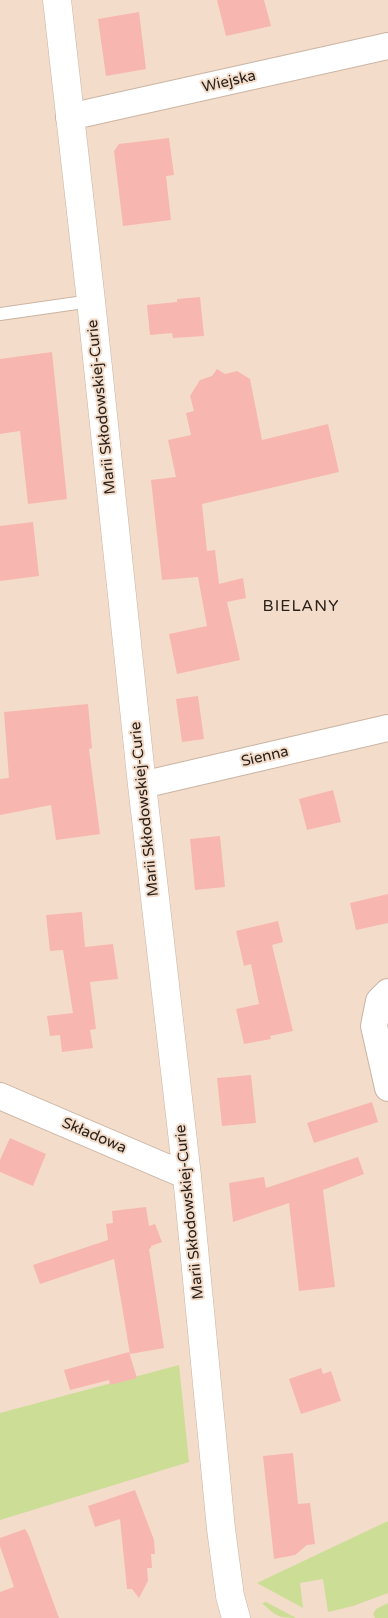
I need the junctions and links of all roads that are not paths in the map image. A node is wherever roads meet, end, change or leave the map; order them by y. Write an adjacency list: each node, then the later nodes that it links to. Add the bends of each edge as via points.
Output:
1 (57, 0): 3 (street, Marii Skłodowskiej-Curie)
2 (388, 46): 3 (street, Wiejska)
3 (69, 117): 4 (street, Marii Skłodowskiej-Curie)
4 (91, 301): 5 (lane); 7 (street, Marii Skłodowskiej-Curie)
5 (0, 314)
6 (388, 728): 7 (street, Sienna)
7 (142, 785): 11 (street, Marii Skłodowskiej-Curie)
8 (388, 992): 9 (street, via 379,1000 374,1026)
9 (388, 1088)
10 (0, 1096): 11 (street, Składowa)
11 (187, 1176): 12 (street, Marii Skłodowskiej-Curie, via 221,1529)
12 (236, 1618)

